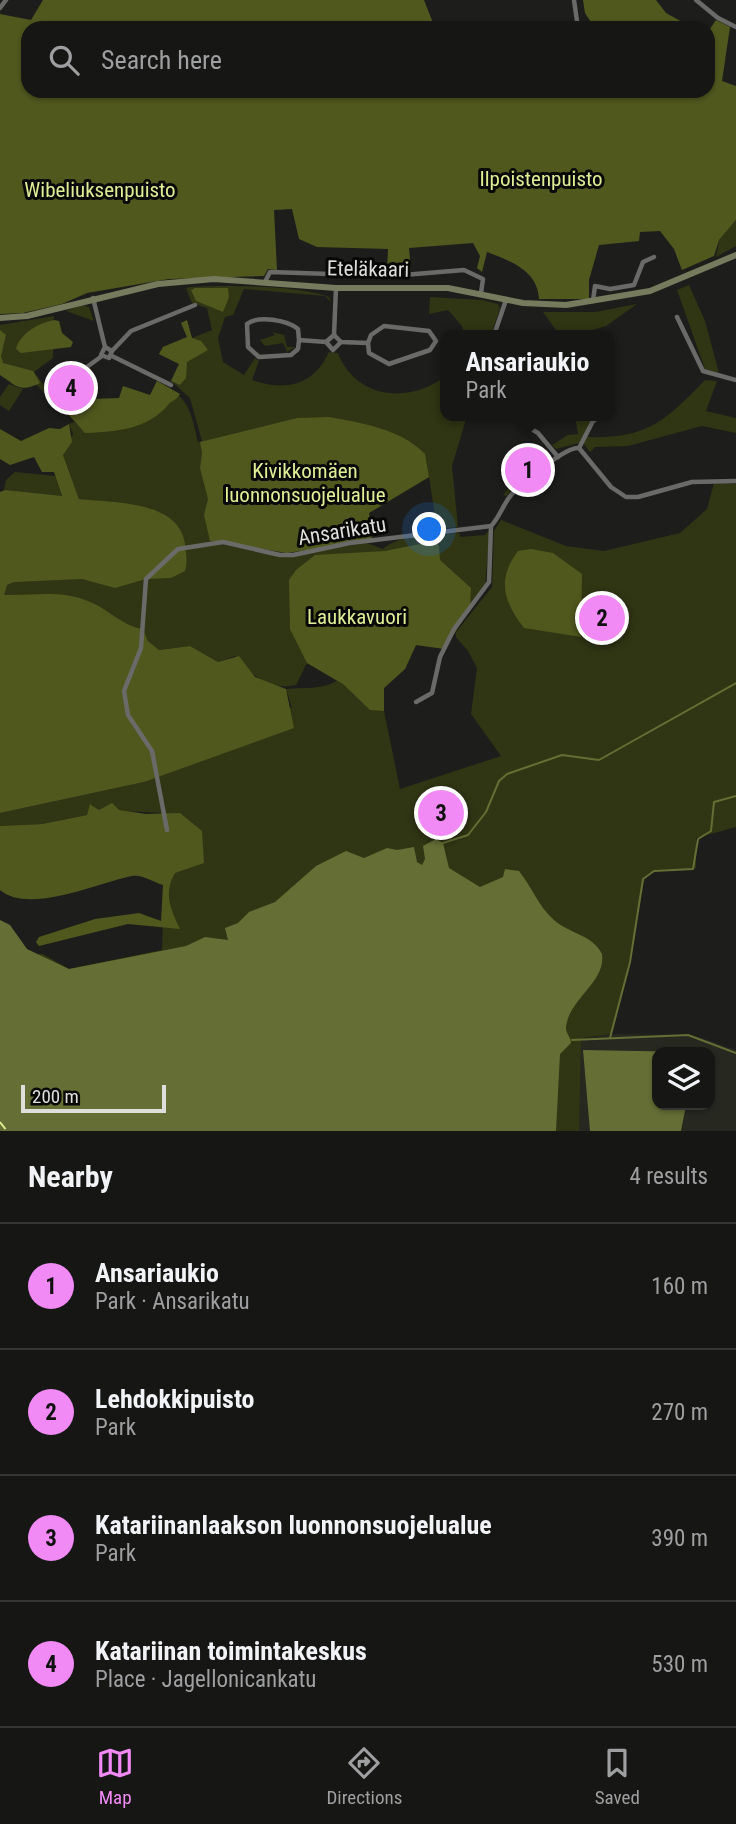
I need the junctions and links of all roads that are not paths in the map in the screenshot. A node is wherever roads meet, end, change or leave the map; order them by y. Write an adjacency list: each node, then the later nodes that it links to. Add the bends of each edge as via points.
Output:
1 (6, 0): 4 (street)
2 (574, 0): 5 (street)
3 (696, 0): 6 (street)
4 (0, 8)
5 (577, 21)
6 (736, 27)
7 (734, 255): 14 (main road, Eteläkaari, via 658,288)
8 (654, 257): 14 (street, via 643,262 634,285 595,286)
9 (265, 282): 10 (main road, Eteläkaari); 11 (street, via 270,272 391,276 464,270 482,279); 12 (main road, Eteläkaari, via 183,280)
10 (336, 288): 11 (main road, Eteläkaari, via 448,288); 19 (street)
11 (481, 293): 13 (main road, Eteläkaari)
12 (93, 298): 17 (main road, Eteläkaari, via 27,316); 24 (street)
13 (506, 299): 14 (main road, Eteläkaari, via 551,305); 18 (street)
14 (593, 302)
15 (195, 305): 25 (street, via 131,331)
16 (677, 317): 27 (street, via 703,371)
17 (0, 318)
18 (496, 330)
19 (334, 335): 21 (street); 22 (street)
20 (299, 340): 20 (street, via 291,355 259,357 248,347 246,327 252,321 288,322 298,328); 21 (street)
21 (326, 342): 22 (street, via 334,350)
22 (341, 342): 23 (street)
23 (368, 343): 23 (street, via 384,326 429,331 436,341 430,350 393,364 371,355)
24 (105, 347): 25 (street); 26 (street)
25 (112, 353): 26 (street, via 107,359); 28 (street)
26 (102, 356): 29 (street)
27 (736, 380)
28 (172, 385)
29 (51, 393)
30 (518, 421): 33 (street, via 538,433)
31 (593, 421): 32 (street)
32 (579, 448): 33 (street); 34 (street, via 611,487 626,497 692,482)
33 (558, 457): 35 (street, via 514,492)
34 (736, 481)
35 (491, 526): 36 (street, via 489,582 454,629 440,657 432,693); 37 (street, Ansarikatu, via 287,555 211,542 178,549 151,571 145,583 139,655 124,691 128,715 152,751)
36 (416, 702)
37 (167, 830)

